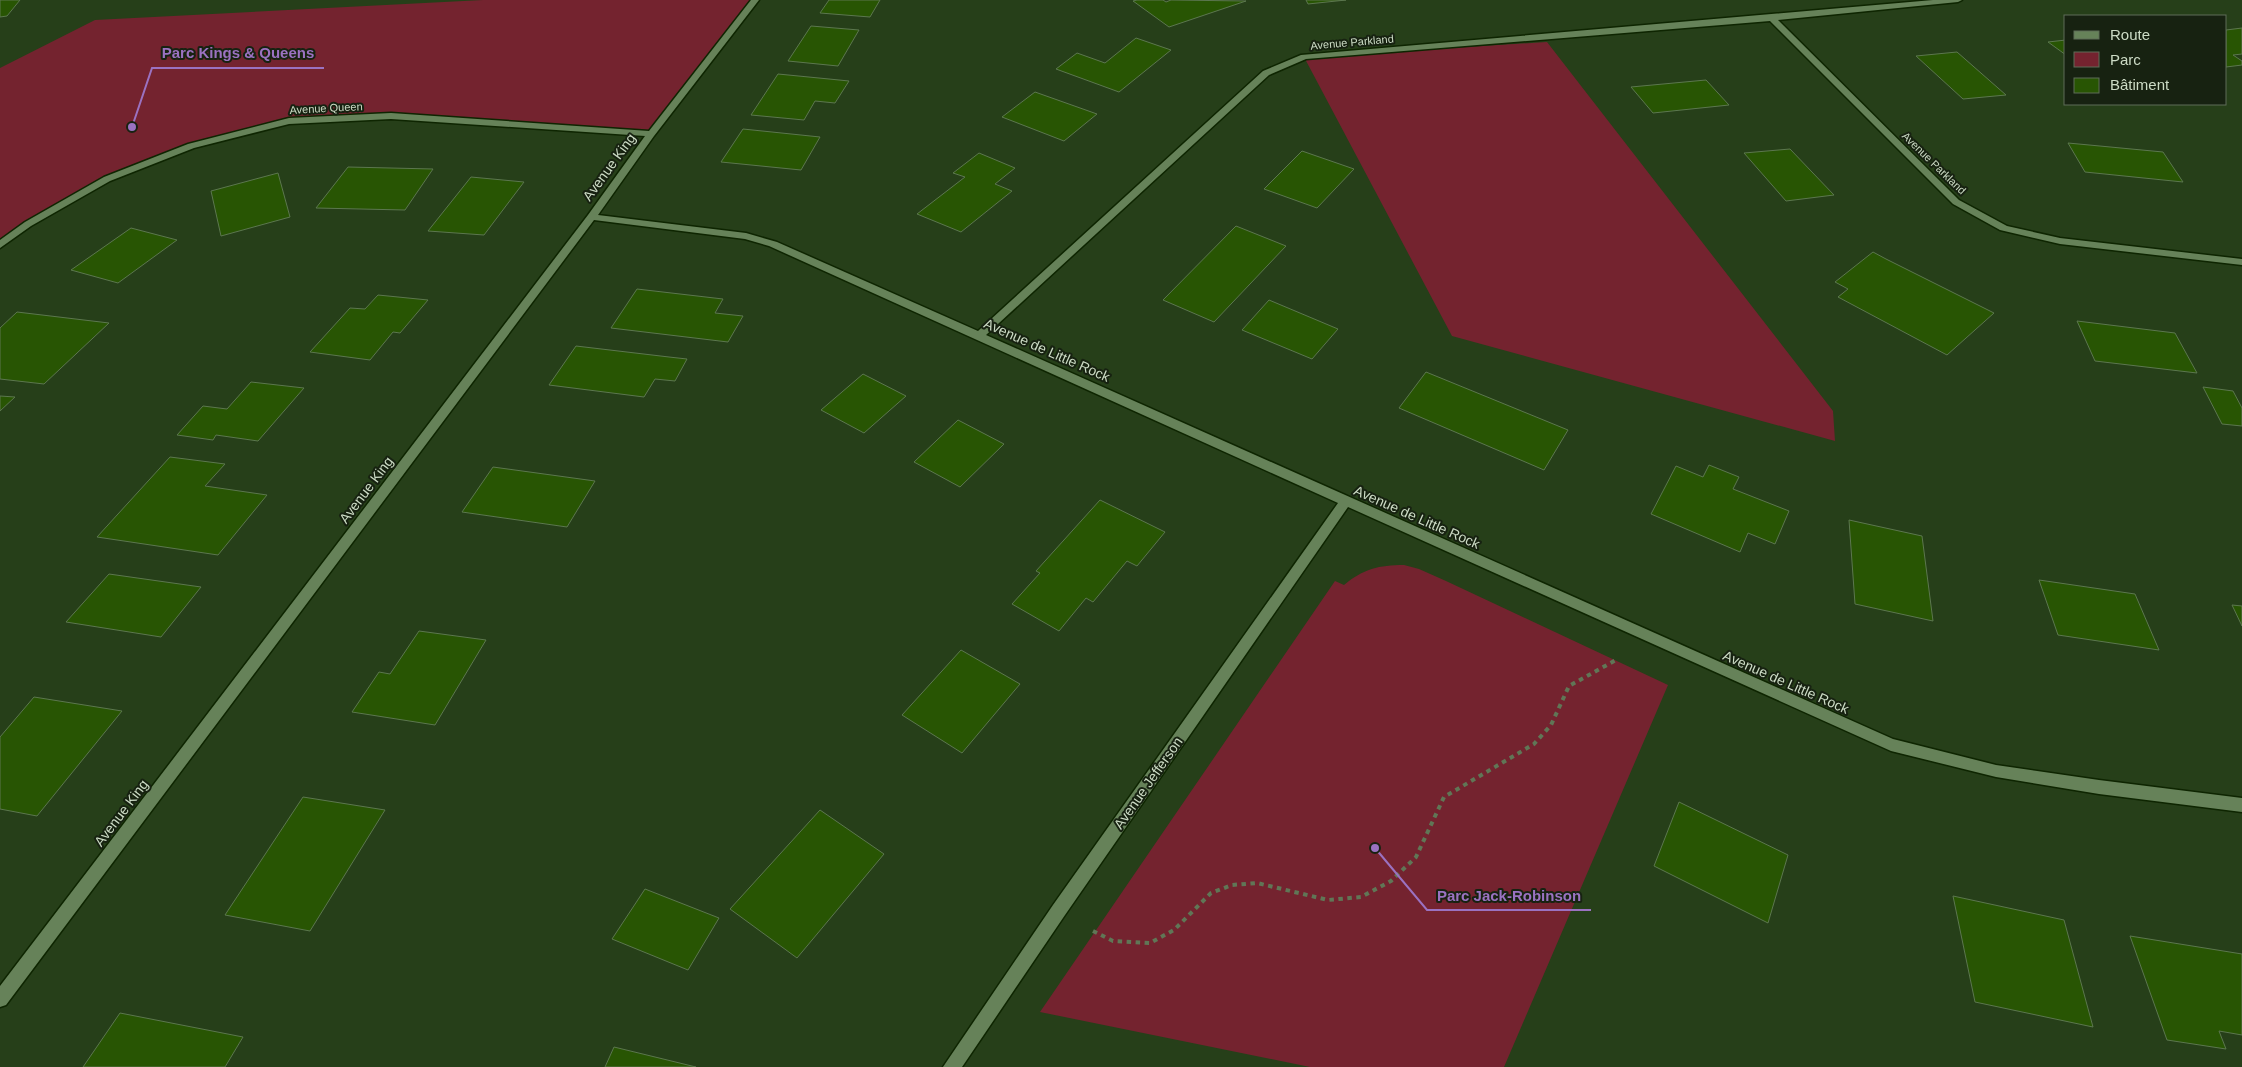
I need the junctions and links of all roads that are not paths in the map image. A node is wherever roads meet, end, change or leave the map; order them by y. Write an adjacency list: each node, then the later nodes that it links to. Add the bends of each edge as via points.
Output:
1 (755, 0): 4 (street, Avenue King)
2 (1958, 0): 3 (street, Avenue Parkland)
3 (1772, 18): 7 (street, Avenue Parkland, via 1956,202 2004,228 2060,241); 8 (street, Avenue Parkland, via 1304,57 1266,72)
4 (651, 134): 5 (street, Avenue King); 6 (street, Avenue Queen, via 391,116 289,121 190,146 107,178 28,224)
5 (591, 217): 8 (street, Avenue de Little Rock, via 746,236 773,244); 11 (street, Avenue King)
6 (0, 245)
7 (2242, 262)
8 (979, 336): 9 (street, Avenue de Little Rock)
9 (1346, 501): 10 (street, Avenue de Little Rock, via 1890,745 1996,771); 12 (street, Avenue Jefferson)
10 (2242, 806)
11 (0, 999)
12 (952, 1067)

